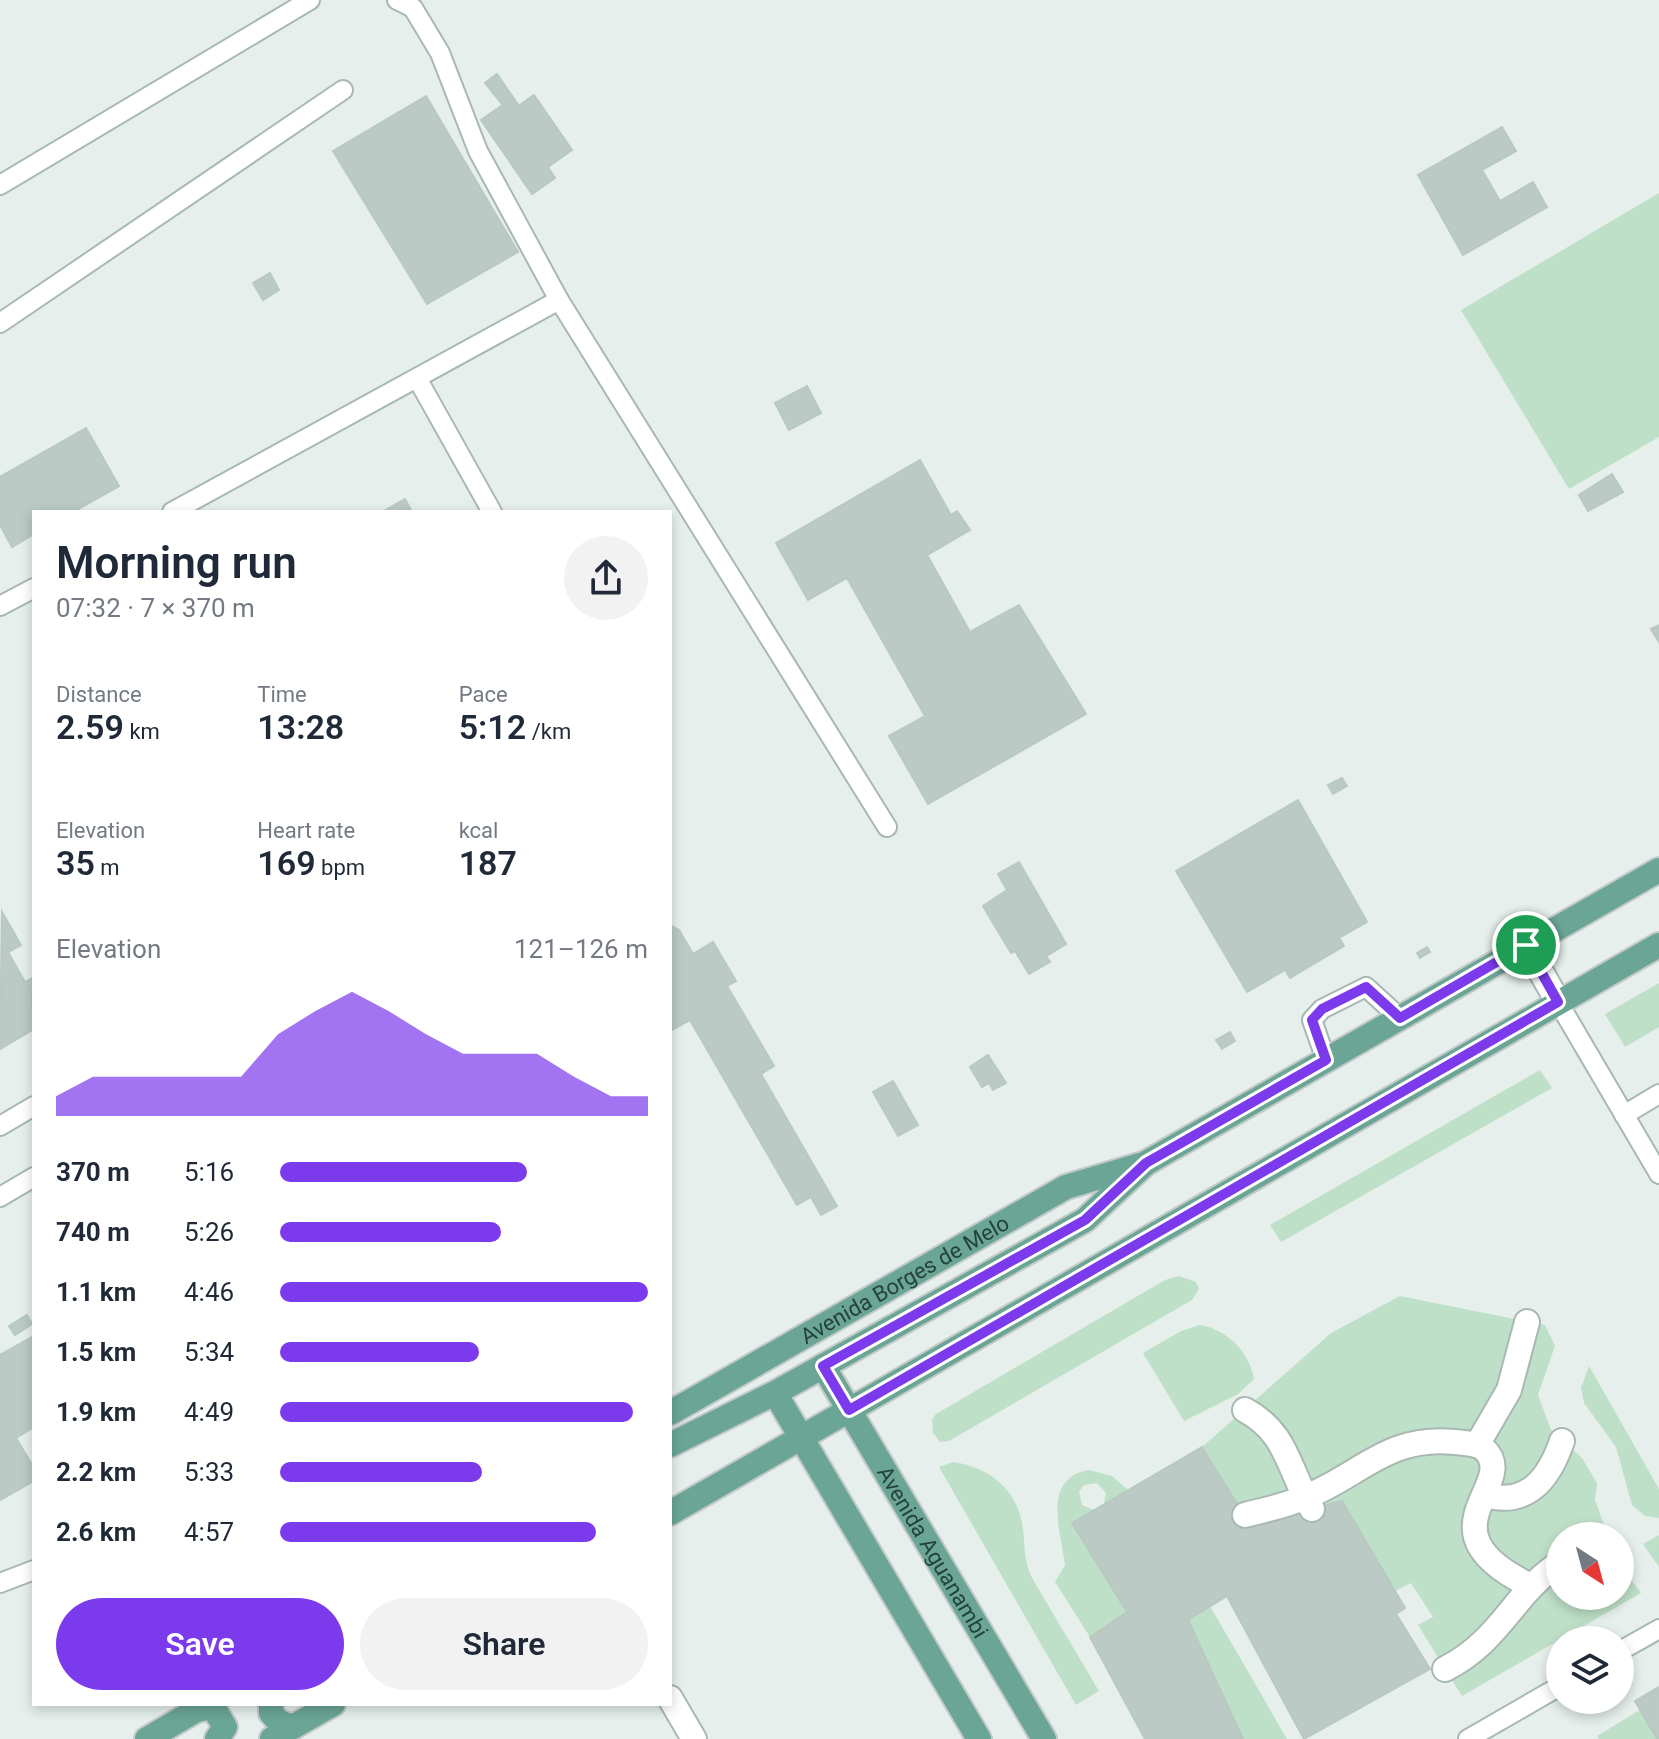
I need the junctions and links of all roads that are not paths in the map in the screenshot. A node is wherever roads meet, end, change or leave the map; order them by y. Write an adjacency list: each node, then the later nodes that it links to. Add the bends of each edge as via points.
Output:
1 (310, 0): 4 (lane)
2 (397, 0): 5 (lane, via 413,8 440,53 478,151)
3 (343, 90): 6 (lane)
4 (0, 185)
5 (559, 300): 7 (lane); 12 (lane)
6 (0, 323)
7 (417, 378): 8 (lane); 9 (lane)
8 (176, 510)
9 (491, 510)
10 (32, 589): 11 (lane)
11 (0, 606)
12 (887, 827)
13 (1659, 870): 15 (main road, Avenida Borges de Melo)
14 (1659, 936): 17 (main road)
15 (1526, 945): 18 (street); 19 (main road, Avenida Borges de Melo)
16 (1659, 945): 17 (main road)
17 (1624, 965): 18 (main road)
18 (1558, 1002): 23 (lane); 32 (main road)
19 (1400, 1018): 20 (main road, Avenida Borges de Melo); 20 (lane, via 1366,987 1322,1009 1312,1020)
20 (1326, 1060): 25 (main road, Avenida Borges de Melo)
21 (1659, 1094): 23 (lane)
22 (32, 1107): 24 (lane)
23 (1624, 1115): 26 (lane)
24 (0, 1126)
25 (1146, 1163): 30 (main road, Avenida Borges de Melo, via 1085,1220); 34 (main road, Avenida Borges de Melo, via 1066,1187)
26 (1659, 1174)
27 (32, 1178): 28 (lane)
28 (0, 1197)
29 (1527, 1322): 38 (street, via 1509,1390)
30 (823, 1366): 31 (main road, Avenida Borges de Melo); 32 (main road, Avenida Aguanambi)
31 (775, 1393): 35 (main road); 37 (main road, Avenida Borges de Melo)
32 (849, 1410): 35 (main road); 60 (main road, Avenida Aguanambi)
33 (1245, 1410): 40 (street, via 1275,1431)
34 (672, 1412)
35 (802, 1438): 41 (main road); 59 (main road)
36 (1562, 1441): 39 (street, via 1548,1471 1521,1498)
37 (672, 1444)
38 (1477, 1445): 39 (street, via 1491,1463); 40 (street, via 1409,1444 1382,1454)
39 (1485, 1495): 46 (street, via 1473,1529 1477,1546 1501,1572)
40 (1309, 1503): 42 (street)
41 (672, 1512)
42 (1245, 1515)
43 (32, 1571): 45 (lane)
44 (1546, 1574): 46 (street)
45 (0, 1583)
46 (1531, 1586): 49 (street, via 1486,1643)
47 (1659, 1629): 48 (lane)
48 (1634, 1643)
49 (1445, 1669)
50 (1546, 1694): 61 (lane)
51 (672, 1701): 58 (street)
52 (271, 1706): 55 (main road)
53 (329, 1706): 55 (main road)
54 (202, 1707): 56 (main road); 57 (main road, via 213,1707 221,1716 225,1727)
55 (282, 1733)
56 (147, 1739)
57 (217, 1739)
58 (694, 1739)
59 (979, 1739)
60 (1044, 1739)
61 (1468, 1739)

